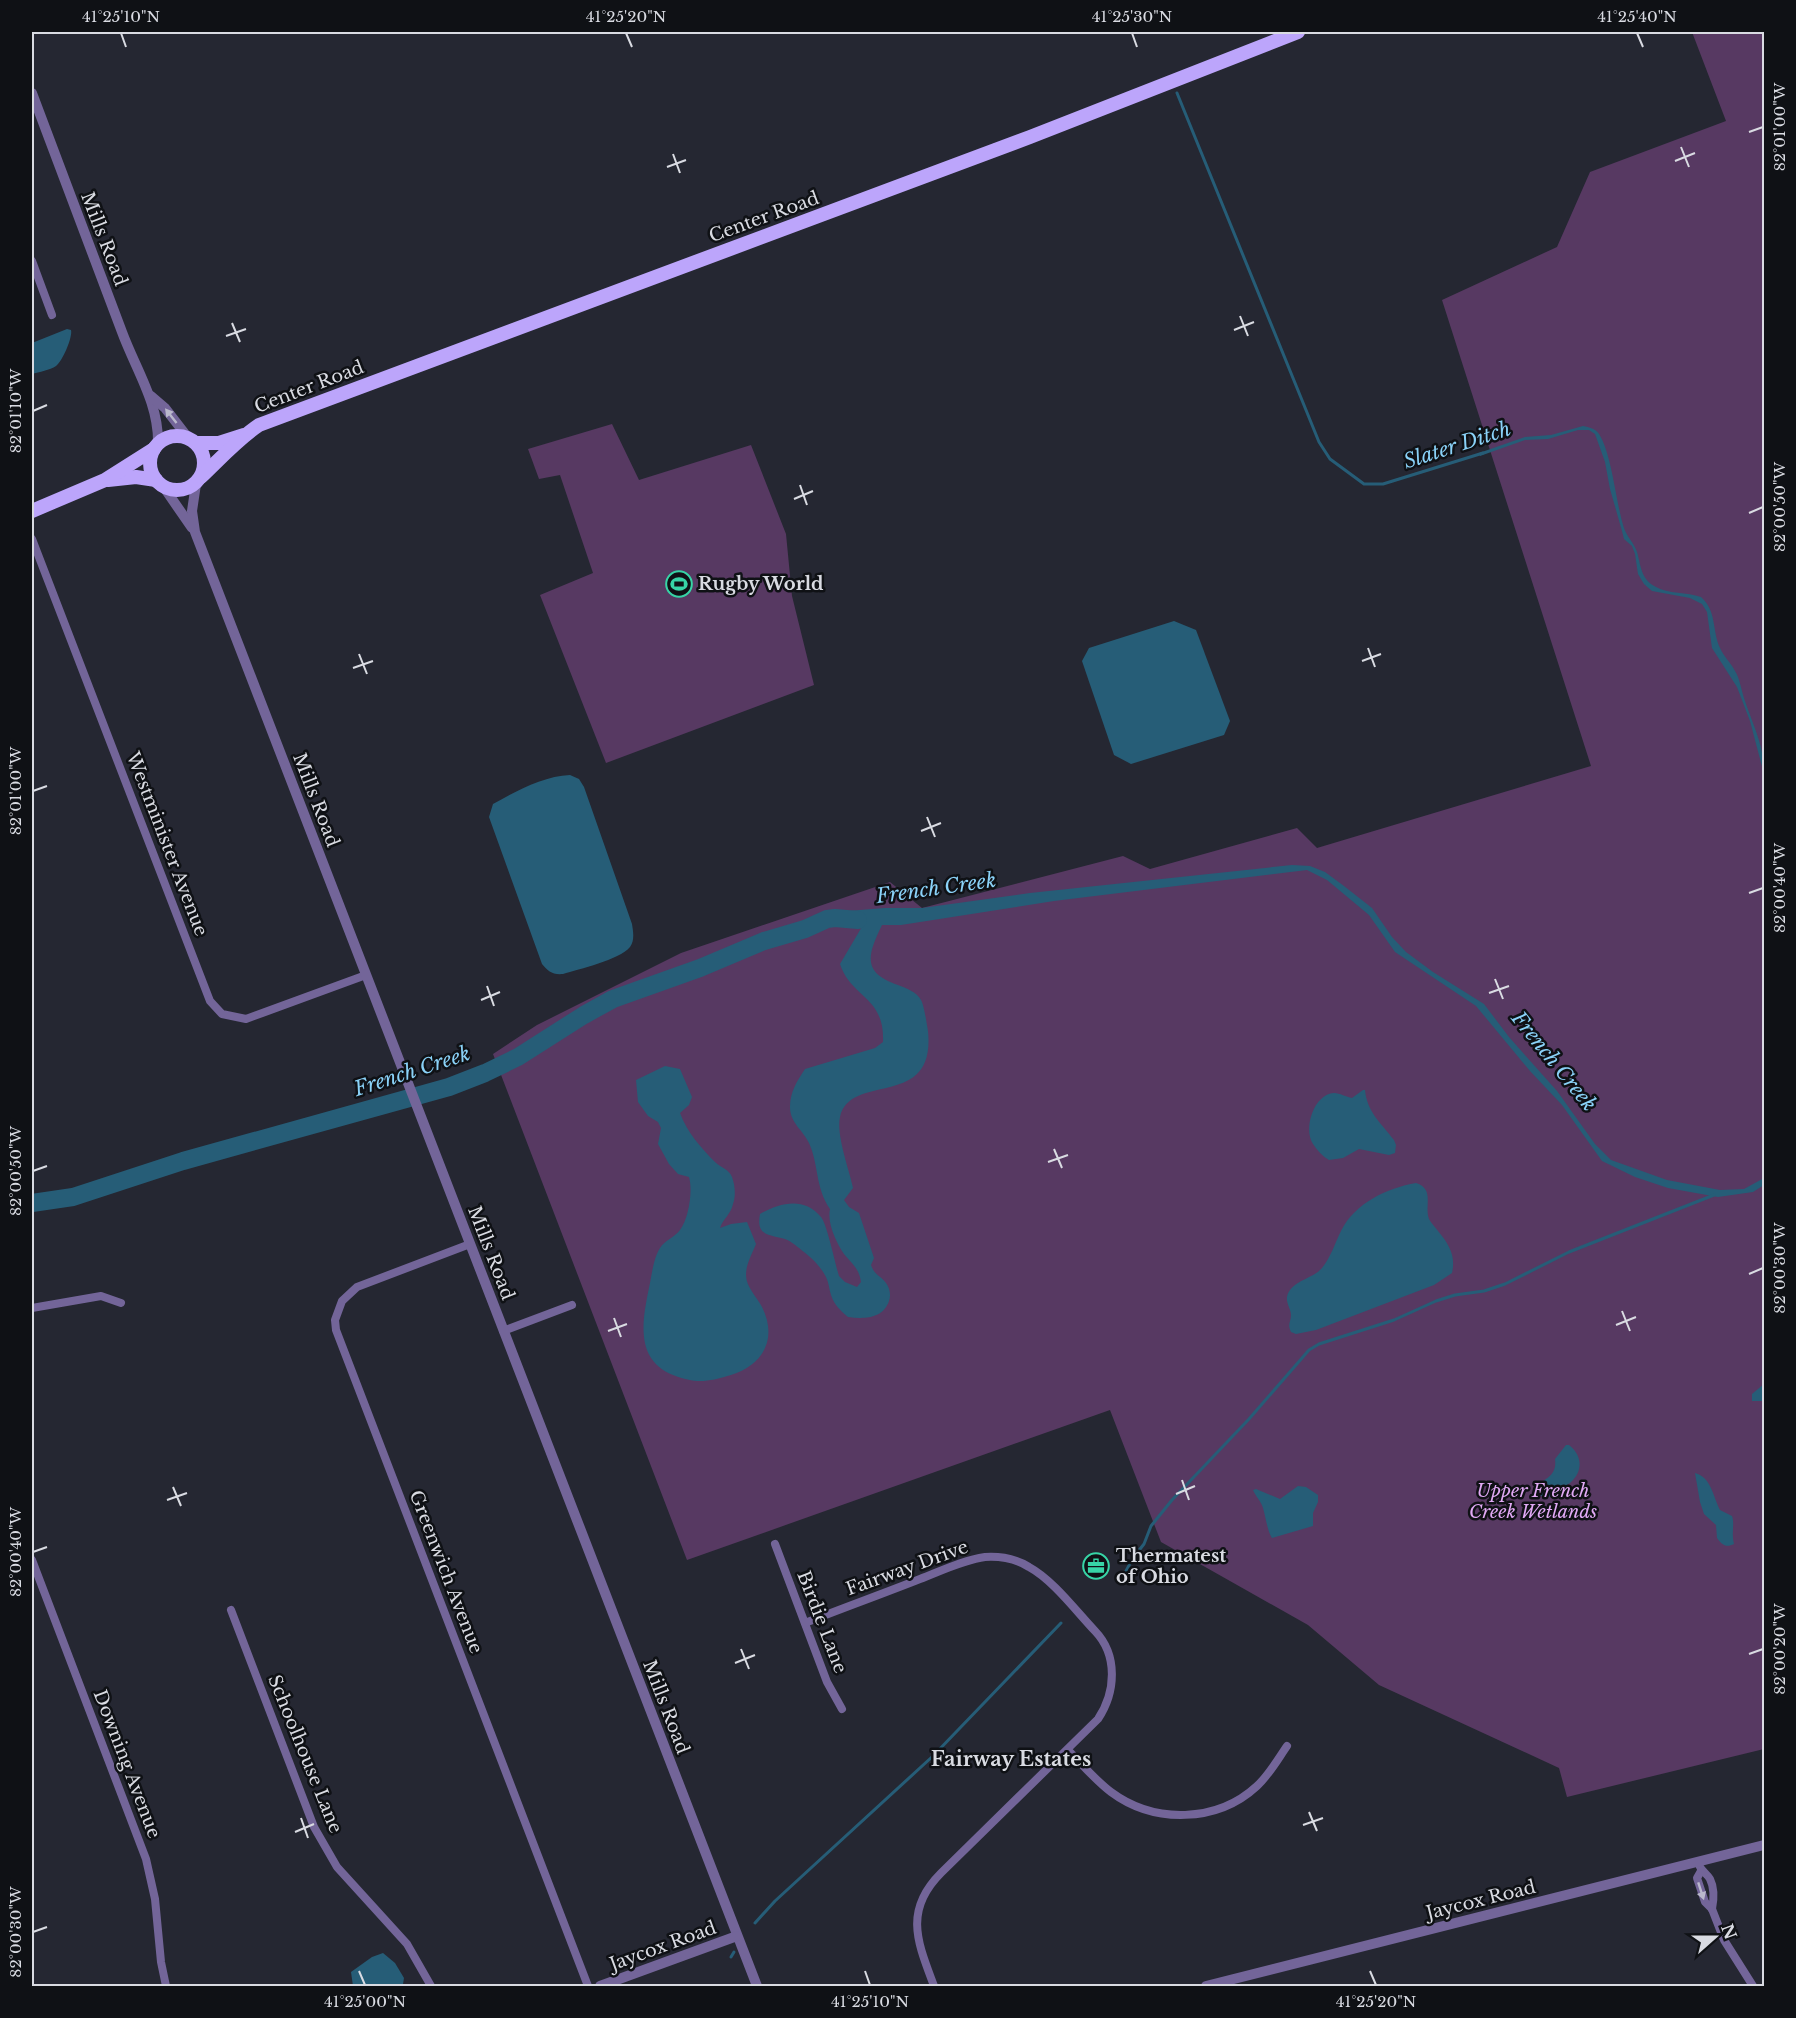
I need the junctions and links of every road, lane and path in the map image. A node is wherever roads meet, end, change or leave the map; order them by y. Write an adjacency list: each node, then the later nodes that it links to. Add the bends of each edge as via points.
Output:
1 (1298, 32): 6 (main road, Center Road, via 259,425)
2 (32, 93): 5 (street, Mills Road, via 130,354)
3 (32, 261): 4 (street)
4 (52, 315)
5 (151, 396): 7 (street, Mills Road, one-way to 5); 8 (street, Mills Road, via 158,424)
6 (244, 435): 7 (main road, Center Road, via 219,442); 10 (main road, Center Road)
7 (192, 441): 8 (main road, via 172,436); 10 (main road, via 204,459)
8 (156, 447): 9 (main road); 11 (main road, via 150,466)
9 (105, 480): 11 (main road, via 136,477); 12 (main road)
10 (198, 480): 11 (main road, via 180,490); 13 (street, Mills Road, via 192,511)
11 (159, 483): 13 (street, Mills Road)
12 (32, 511)
13 (195, 532): 15 (street, Mills Road)
14 (32, 539): 15 (street, Westminister Avenue, via 210,1001 222,1014 246,1019)
15 (366, 975): 16 (street, Mills Road)
16 (470, 1244): 20 (street, Mills Road); 33 (street, Greenwich Avenue, via 357,1287 342,1300 336,1330)
17 (121, 1303): 19 (street, via 101,1296)
18 (572, 1305): 20 (street)
19 (32, 1308)
20 (503, 1331): 30 (street, Mills Road)
21 (775, 1544): 24 (street, Birdie Lane)
22 (32, 1560): 31 (street, Downing Avenue, via 146,1859)
23 (231, 1610): 32 (street, Schoolhouse Lane, via 320,1839 352,1885 407,1944)
24 (805, 1623): 25 (street, Birdie Lane, via 827,1682); 27 (street, Fairway Drive, via 976,1559 1008,1558 1028,1566 1099,1635 1111,1662 1108,1702 1098,1719)
25 (842, 1709)
26 (1287, 1746): 27 (street, via 1268,1774 1247,1794 1215,1810 1188,1815 1158,1813 1129,1803 1106,1788)
27 (1068, 1750): 36 (street, Fairway Drive, via 927,1889 917,1915 916,1931)
28 (1764, 1845): 29 (street, Jaycox Road)
29 (1700, 1866): 37 (street, Jaycox Road); 38 (street, via 1697,1878 1705,1902)
30 (737, 1936): 34 (street, Jaycox Road); 35 (street, Mills Road)
31 (166, 1986)
32 (431, 1986)
33 (588, 1986)
34 (600, 1986)
35 (757, 1986)
36 (934, 1986)
37 (1206, 1986)
38 (1753, 1986)

